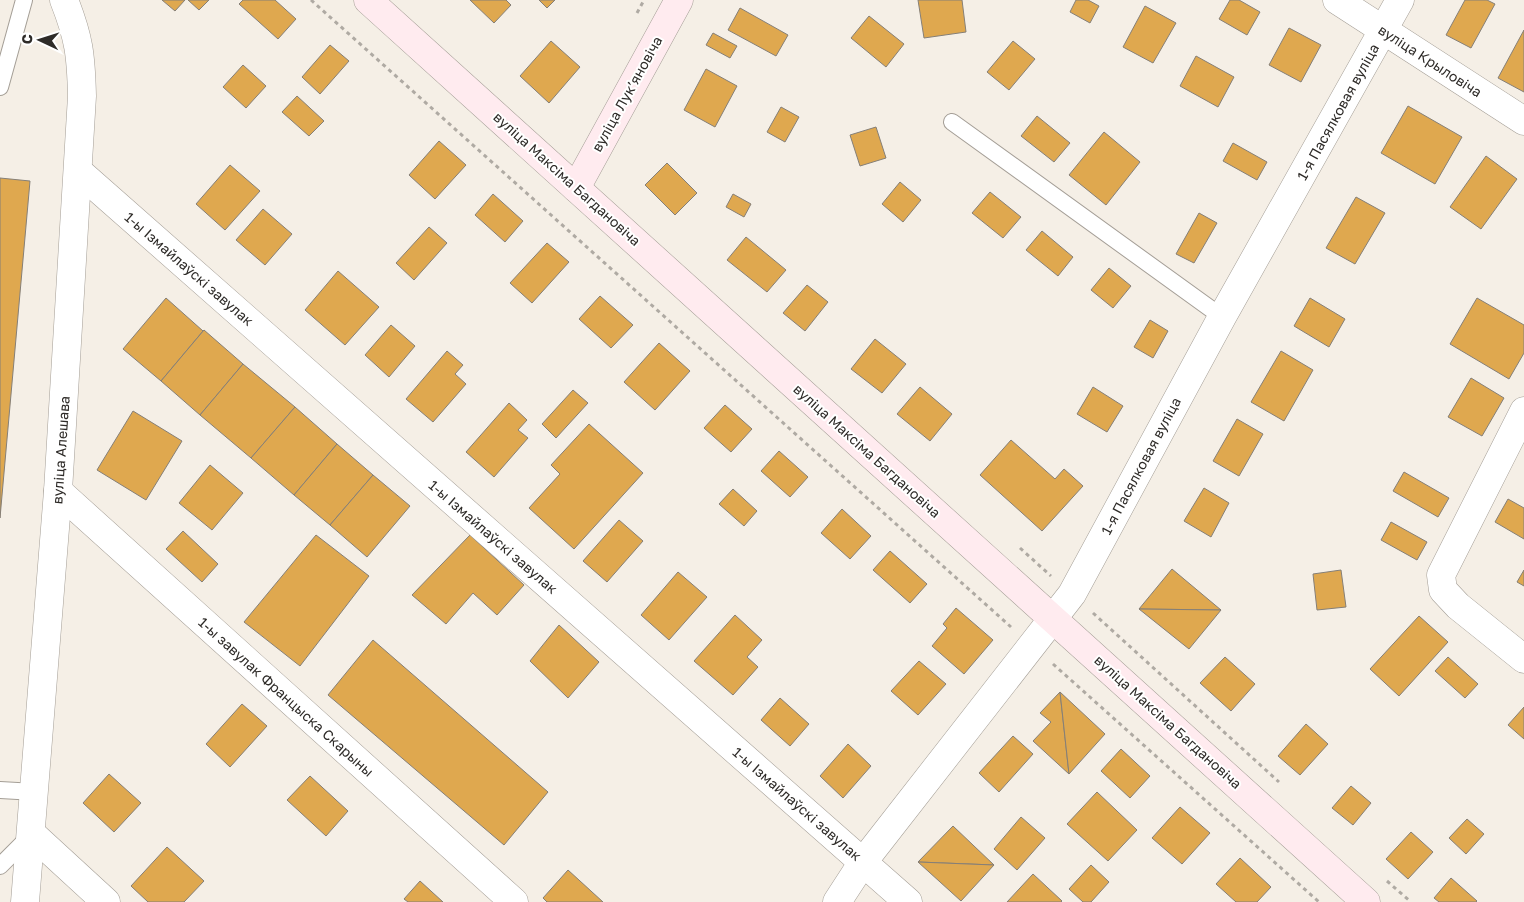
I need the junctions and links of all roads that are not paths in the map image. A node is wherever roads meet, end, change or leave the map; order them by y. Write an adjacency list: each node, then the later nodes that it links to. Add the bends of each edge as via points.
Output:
1 (24, 0): 8 (lane)
2 (64, 0): 11 (street, вуліца Алешава, via 77,32 81,62)
3 (368, 0): 12 (main road, вуліца Максіма Багдановіча)
4 (679, 0): 12 (main road, вуліца Лукʼяновіча)
5 (1337, 0): 7 (street, вуліца Крыловіча)
6 (1400, 0): 7 (street, 1-я Пасялковая вуліца)
7 (1383, 31): 9 (street, вуліца Крыловіча); 13 (street, 1-я Пасялковая вуліца)
8 (0, 87)
9 (1524, 121)
10 (952, 122): 13 (lane)
11 (78, 171): 15 (street, вуліца Алешава); 21 (street, 1-ы Ізмайлаўскі завулак)
12 (576, 188): 16 (main road, вуліца Максіма Багдановіча)
13 (1222, 317): 16 (street, 1-я Пасялковая вуліца, via 1072,594)
14 (1524, 410): 17 (street, via 1441,575 1443,590 1453,601)
15 (58, 491): 19 (street, вуліца Алешава); 25 (street, 1-ы завулак Францыска Скарыны)
16 (1053, 620): 21 (street, 1-я Пасялковая вуліца); 28 (main road, вуліца Максіма Багдановіча)
17 (1524, 659)
18 (0, 790): 19 (lane)
19 (35, 792): 20 (street, вуліца Алешава)
20 (32, 834): 22 (lane); 23 (street, вуліца Алешава); 24 (street)
21 (863, 862): 26 (street, 1-я Пасялковая вуліца); 27 (street, 1-ы Ізмайлаўскі завулак)
22 (0, 866)
23 (25, 902)
24 (106, 902)
25 (514, 902)
26 (837, 902)
27 (908, 902)
28 (1366, 902)

